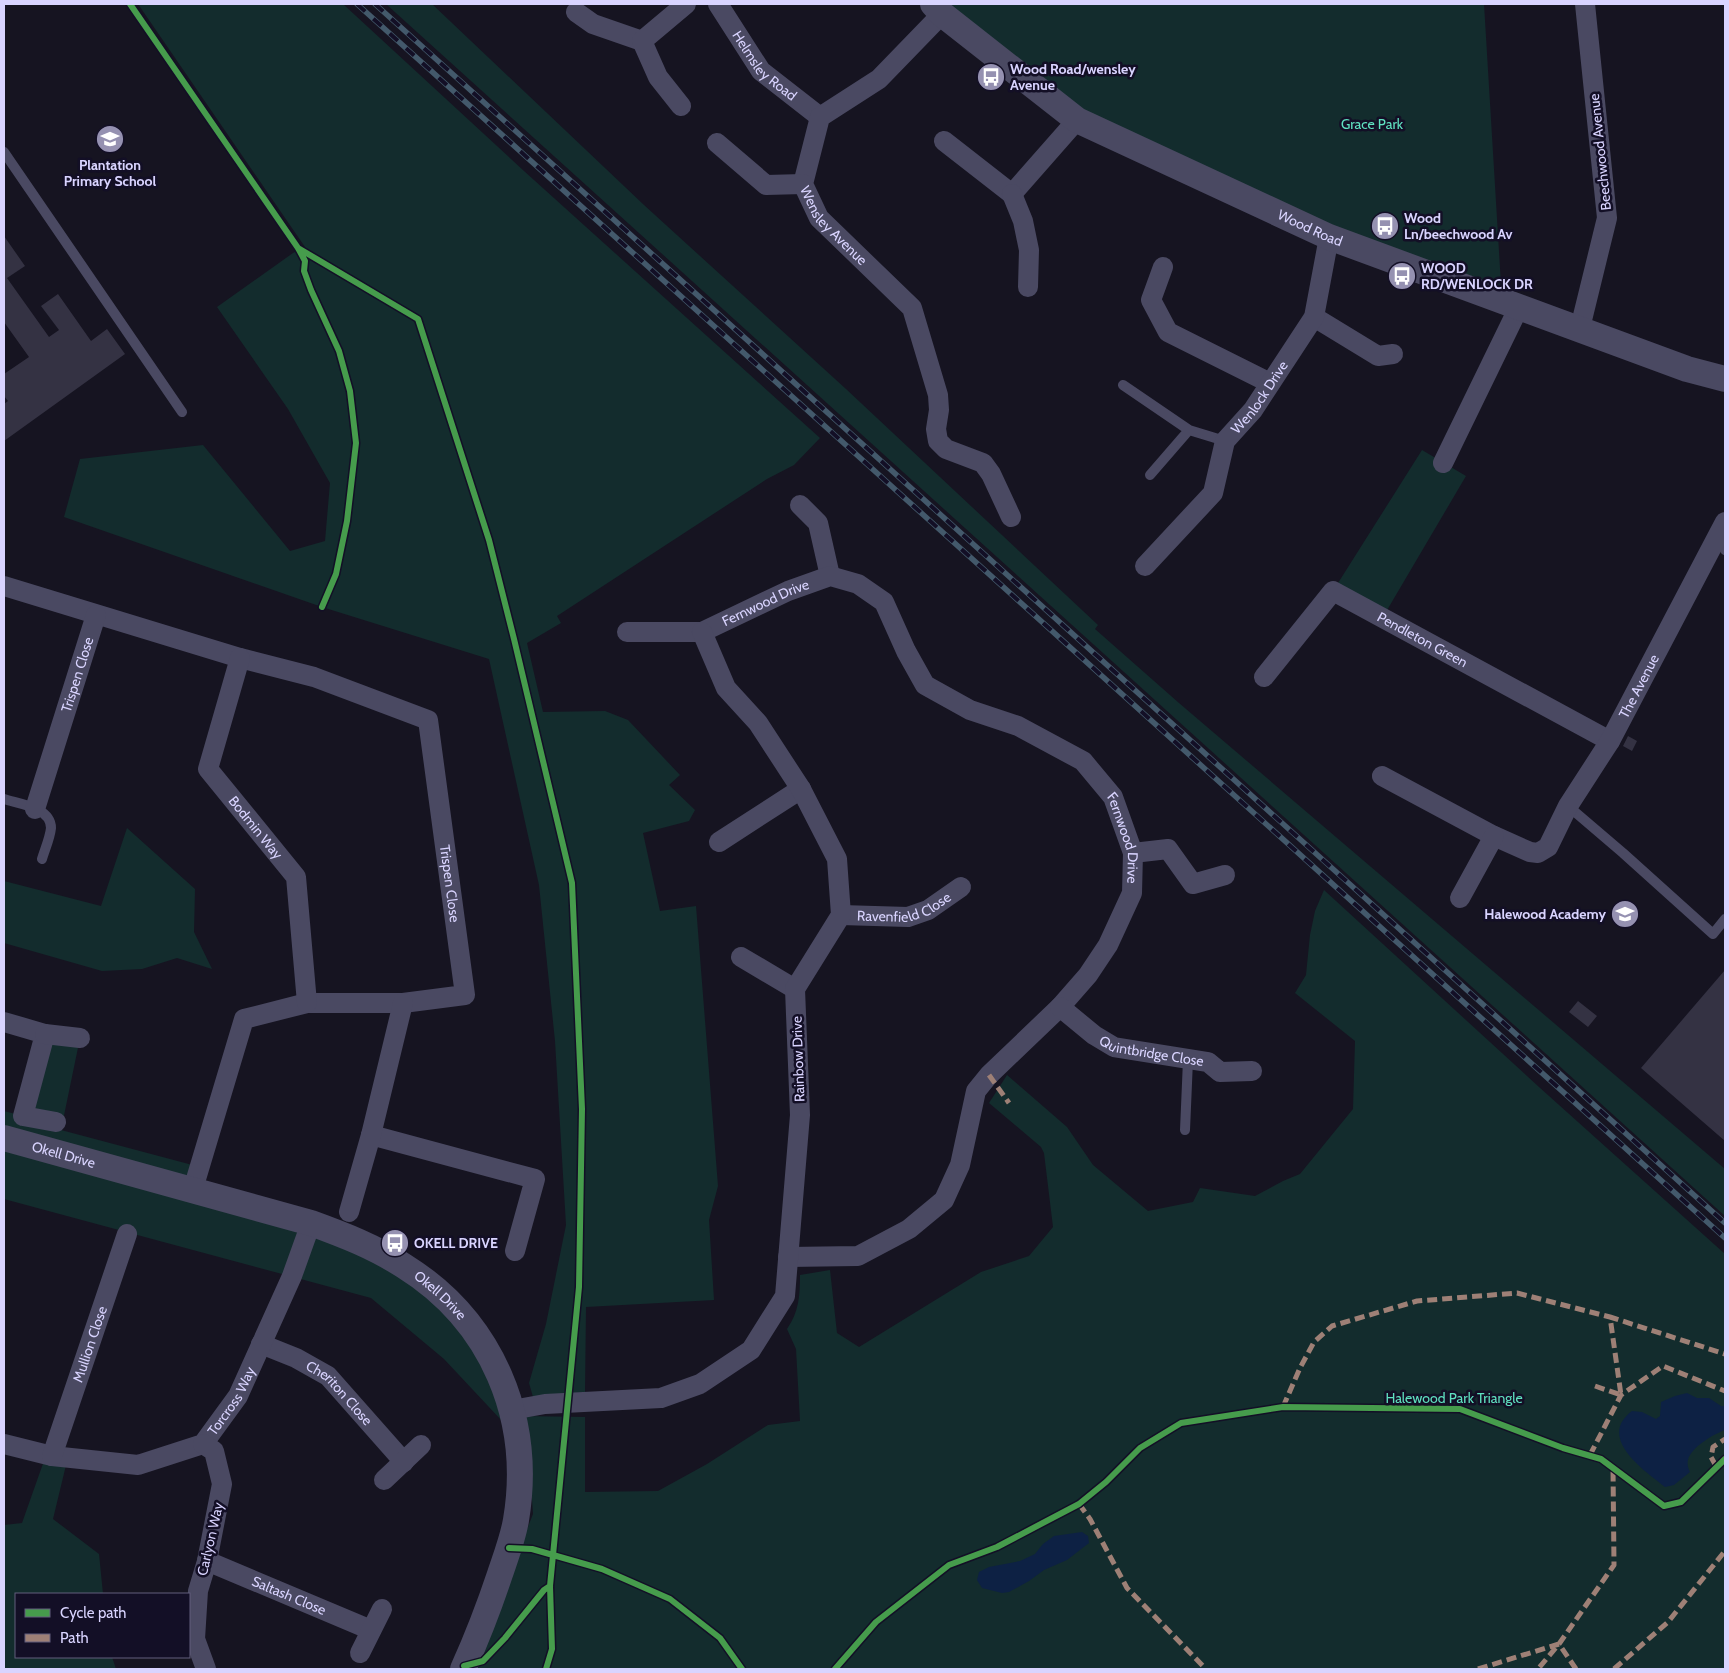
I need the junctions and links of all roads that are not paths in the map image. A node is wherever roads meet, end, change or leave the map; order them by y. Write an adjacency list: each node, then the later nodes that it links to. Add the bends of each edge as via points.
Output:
1 (686, 4): 6 (street)
2 (718, 4): 8 (street, Helmsley Road, via 762,71)
3 (1585, 4): 20 (street, Beechwood Avenue, via 1607,218)
4 (938, 9): 8 (street, via 879,79); 9 (street, Wood Road)
5 (576, 12): 6 (street, via 593,24)
6 (642, 41): 7 (street, via 658,77)
7 (681, 106)
8 (820, 117): 13 (street, Wensley Avenue)
9 (1077, 120): 14 (street); 15 (street, Wood Road)
10 (944, 140): 14 (street)
11 (716, 143): 13 (street, via 766,185)
12 (4, 152): 25 (lane)
13 (803, 184): 31 (street, Wensley Avenue, via 819,218 912,308 938,395 938,441 946,449 983,463 992,474)
14 (1012, 194): 17 (street, via 1023,220 1029,250)
15 (1329, 238): 18 (street, Wood Road); 19 (street, Wenlock Drive)
16 (1164, 268): 23 (street, via 1151,300 1168,332)
17 (1028, 287)
18 (1519, 307): 20 (street, Wood Road); 28 (street)
19 (1314, 317): 21 (street, via 1378,356); 23 (street, Wenlock Drive)
20 (1580, 328): 22 (street, Wood Road, via 1687,369)
21 (1393, 354)
22 (1725, 379)
23 (1270, 383): 27 (street, Wenlock Drive, via 1253,410)
24 (1123, 385): 26 (lane)
25 (182, 412)
26 (1189, 430): 27 (lane); 29 (lane)
27 (1225, 441): 33 (street, Wenlock Drive, via 1213,493)
28 (1442, 462)
29 (1150, 475)
30 (800, 505): 34 (street, via 818,523)
31 (1011, 517)
32 (1723, 535): 41 (street, The Avenue)
33 (1145, 566)
34 (830, 576): 38 (street, Fernwood Drive); 49 (street, Fernwood Drive, via 858,584 884,602 926,685 970,710 1018,726 1083,761 1114,797)
35 (4, 586): 36 (street, Trispen Close)
36 (96, 615): 39 (street, Trispen Close); 46 (street, Trispen Close)
37 (627, 632): 38 (street)
38 (702, 632): 43 (street, via 726,688 758,723)
39 (240, 658): 58 (street, Bodmin Way, via 208,769 296,877); 59 (street, Trispen Close, via 314,677 428,720 464,995)
40 (1264, 677): 41 (street, Pendleton Green, via 1333,591)
41 (1610, 741): 45 (street, The Avenue)
42 (1382, 776): 47 (street)
43 (801, 789): 48 (street); 54 (street, via 837,859)
44 (4, 799): 46 (lane)
45 (1568, 806): 47 (street, The Avenue, via 1548,847 1538,853); 55 (lane, via 1713,934)
46 (36, 809): 50 (lane, via 46,814 51,828)
47 (1494, 836): 53 (street)
48 (719, 842)
49 (1134, 853): 51 (street, via 1168,849 1193,884); 60 (street, Fernwood Drive, via 1132,893 1108,945 1088,975)
50 (42, 859)
51 (1225, 875)
52 (961, 887): 54 (street, Ravenfield Close, via 928,910 908,917)
53 (1460, 898)
54 (841, 915): 57 (street)
55 (1725, 919)
56 (741, 957): 57 (street)
57 (795, 989): 75 (street, Rainbow Drive, via 800,1115)
58 (307, 1003): 59 (street, Trispen Close); 70 (street, Trispen Close, via 244,1019)
59 (402, 1003): 68 (street)
60 (1060, 1007): 64 (street, Quintbridge Close, via 1114,1047); 75 (street, Fernwood Drive, via 989,1074 976,1091 960,1165 944,1200 909,1229 858,1256)
61 (4, 1022): 62 (street)
62 (45, 1034): 63 (street); 66 (street, via 24,1116)
63 (80, 1038)
64 (1188, 1060): 65 (street, Quintbridge Close, via 1208,1062 1220,1072); 67 (lane)
65 (1252, 1070)
66 (56, 1122)
67 (1184, 1130)
68 (371, 1135): 71 (street); 74 (street, via 535,1179)
69 (4, 1138): 70 (street, Okell Drive)
70 (194, 1189): 72 (street, Okell Drive)
71 (349, 1212)
72 (312, 1223): 76 (street, Torcross Way, via 292,1276); 77 (street, Okell Drive, via 372,1248 433,1286 478,1334 493,1360)
73 (127, 1234): 81 (street, Mullion Close)
74 (516, 1251)
75 (788, 1257): 77 (street, Rainbow Drive, via 785,1296 751,1350 700,1384 661,1398 545,1404)
76 (260, 1344): 79 (street, Torcross Way, via 238,1396); 82 (street, Cheriton Close, via 296,1358 328,1376)
77 (512, 1410): 88 (street, Okell Drive, via 521,1466 516,1521 483,1626)
78 (4, 1444): 81 (street, Torcross Way)
79 (203, 1444): 81 (street, Torcross Way, via 138,1465); 84 (street, Carlyon Way, via 214,1451 222,1484)
80 (421, 1445): 82 (street)
81 (52, 1456)
82 (404, 1462): 83 (street)
83 (384, 1480)
84 (207, 1561): 86 (street, Saltash Close); 89 (street, Carlyon Way, via 198,1591 195,1639)
85 (382, 1609): 86 (street)
86 (371, 1630): 87 (street)
87 (360, 1653)
88 (465, 1668)
89 (206, 1669)

